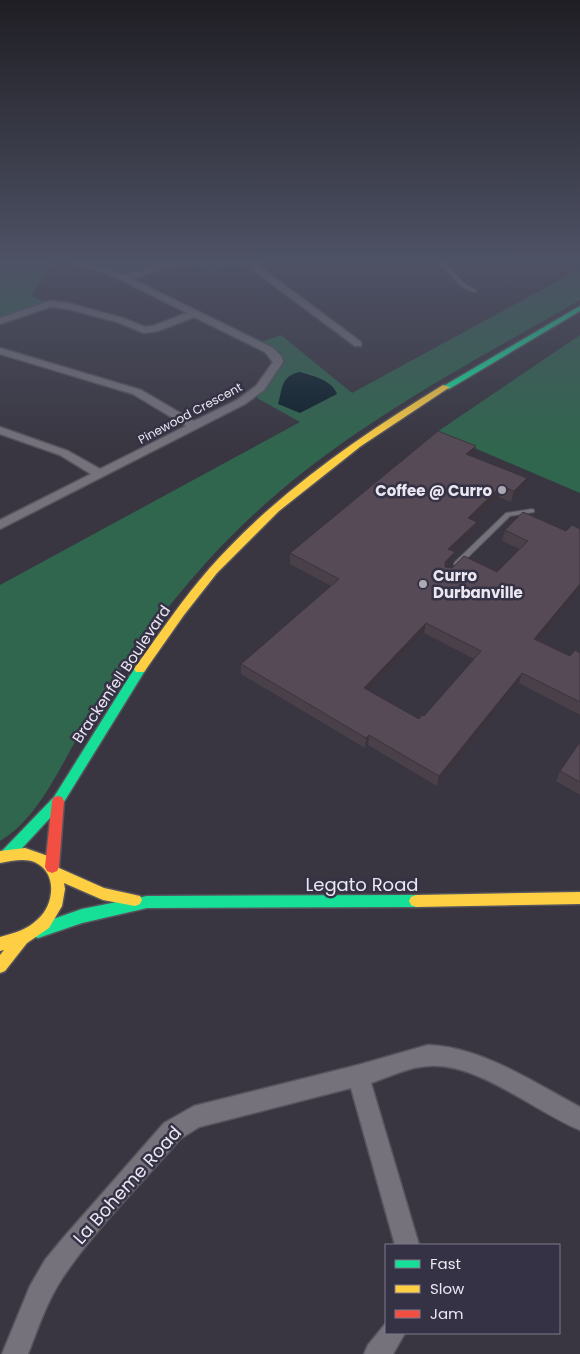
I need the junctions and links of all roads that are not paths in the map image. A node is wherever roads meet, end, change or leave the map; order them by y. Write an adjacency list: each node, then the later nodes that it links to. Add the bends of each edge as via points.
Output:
1 (128, 323): 2 (street, via 144,330)
2 (170, 323)
3 (215, 323): 8 (street, Pinewood Crescent, via 269,350 278,358 252,395)
4 (330, 323): 6 (street)
5 (554, 323): 14 (street, Brackenfell Boulevard, via 388,421 321,469 270,514 214,572 148,656)
6 (358, 344)
7 (0, 351): 8 (street, via 137,392)
8 (194, 426): 10 (street, Pinewood Crescent)
9 (0, 430): 10 (street, via 64,454)
10 (100, 474): 12 (street, Pinewood Crescent)
11 (532, 511): 13 (lane, via 508,514)
12 (0, 525)
13 (452, 569)
14 (58, 801): 15 (street, Brackenfell Boulevard); 16 (street, Brackenfell Boulevard)
15 (4, 856): 16 (street, Legato Road, via 23,854 37,857)
16 (55, 870): 18 (street, Legato Road, via 103,894); 19 (street, Brackenfell Boulevard, via 60,888 58,903)
17 (579, 898): 18 (street, Legato Road)
18 (147, 902): 19 (street, Legato Road, via 82,916)
19 (38, 931): 20 (street)
20 (21, 940): 21 (street); 22 (street)
21 (0, 944)
22 (0, 966)
23 (358, 1076): 24 (street, La Boheme Road, via 428,1055 450,1055); 25 (street); 27 (street, La Boheme Road, via 194,1117 172,1131 54,1269 39,1295)
24 (580, 1119)
25 (407, 1244)
26 (392, 1334): 28 (street)
27 (15, 1354)
28 (377, 1354)

